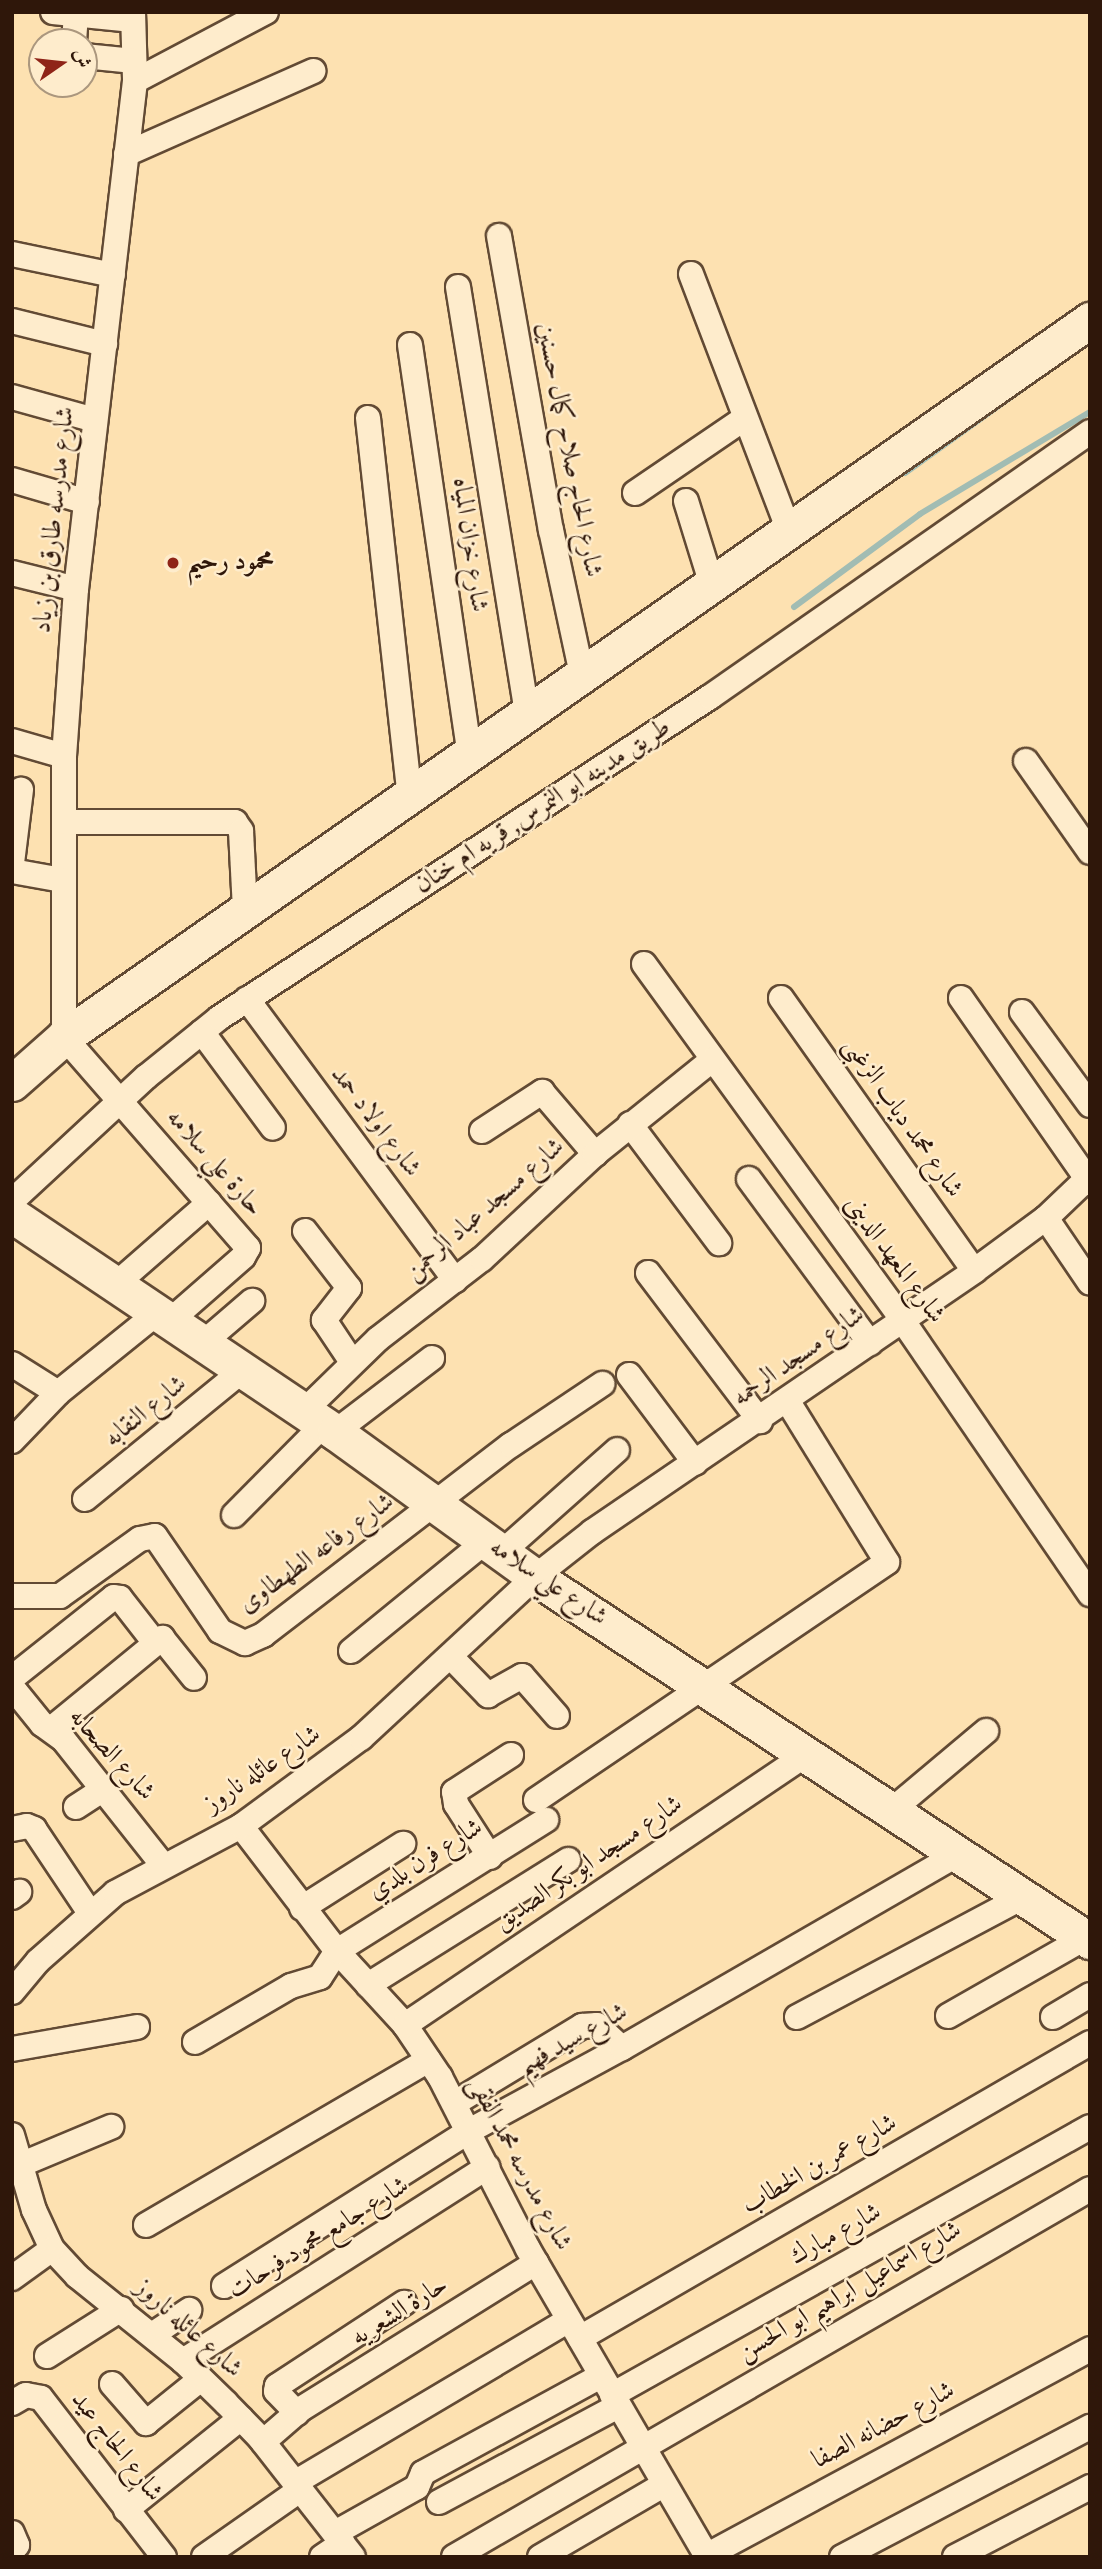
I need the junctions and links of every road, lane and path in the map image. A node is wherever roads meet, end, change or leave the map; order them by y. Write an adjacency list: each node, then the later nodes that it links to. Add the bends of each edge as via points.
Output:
1 (266, 12): 5 (street)
2 (64, 14): 3 (street)
3 (133, 16): 5 (street, شارع مدرسه طارق بن زياد)
4 (98, 60): 5 (street)
5 (134, 71): 7 (street, شارع مدرسه طارق بن زياد)
6 (313, 71): 7 (street)
7 (126, 155): 11 (street, شارع مدرسه طارق بن زياد)
8 (499, 236): 30 (street, شارع الحاج صلاح كمال حسنين, via 551,530)
9 (12, 254): 11 (street)
10 (691, 274): 19 (street)
11 (113, 275): 15 (street, شارع مدرسه طارق بن زياد)
12 (458, 287): 31 (street)
13 (1090, 320): 26 (street)
14 (12, 321): 15 (street)
15 (105, 344): 20 (street, شارع مدرسه طارق بن زياد)
16 (410, 345): 33 (street, شارع خزان المياه)
17 (12, 397): 20 (street)
18 (368, 418): 37 (street)
19 (745, 418): 23 (street); 26 (street)
20 (96, 420): 25 (street, شارع مدرسه طارق بن زياد)
21 (1090, 432): 47 (street, طريق مدينه ابو النمرس, قريه ام خنان, via 710,697)
22 (12, 480): 25 (street)
23 (635, 493)
24 (686, 501): 28 (street)
25 (87, 502): 29 (street, شارع مدرسه طارق بن زياد)
26 (789, 531): 28 (street)
27 (12, 573): 29 (street)
28 (711, 582): 30 (street)
29 (76, 589): 34 (street, شارع مدرسه طارق بن زياد)
30 (582, 675): 31 (street)
31 (527, 714): 33 (street)
32 (12, 741): 34 (street)
33 (470, 754): 37 (street)
34 (64, 757): 38 (street, شارع مدرسه طارق بن زياد)
35 (1026, 761): 39 (street)
36 (21, 790): 40 (street)
37 (410, 796): 43 (street)
38 (64, 822): 42 (street, شارع مدرسه طارق بن زياد); 43 (street, via 235,822 241,828)
39 (1090, 852)
40 (12, 863)
41 (12, 871): 42 (street)
42 (62, 880): 50 (street, شارع مدرسه طارق بن زياد)
43 (246, 910): 50 (street)
44 (644, 964): 51 (street, شارع المعهد الدينى)
45 (781, 998): 67 (street, شارع محمد دياب الزغبى)
46 (961, 998): 60 (street)
47 (247, 999): 49 (street, طريق مدينه ابو النمرس, قريه ام خنان); 69 (street, شارع اولاد حمد)
48 (1022, 1013): 54 (street)
49 (202, 1032): 53 (street, طريق مدينه ابو النمرس, قريه ام خنان); 56 (street)
50 (64, 1037): 52 (street); 53 (street, حارة علي سلامه)
51 (712, 1060): 55 (street, شارع مسجد عباد الرحمن); 74 (street, شارع المعهد الدينى)
52 (12, 1083)
53 (120, 1100): 61 (street, طريق مدينه ابو النمرس, قريه ام خنان); 62 (street, حارة علي سلامه)
54 (1090, 1105)
55 (630, 1124): 58 (street, شارع مسجد عباد الرحمن); 66 (street)
56 (273, 1128)
57 (482, 1130): 58 (street, via 542,1092)
58 (595, 1154): 69 (street, شارع مسجد عباد الرحمن)
59 (749, 1179): 76 (street)
60 (1089, 1179): 64 (street, شارع مسجد الرحمه)
61 (12, 1202)
62 (209, 1203): 71 (street); 73 (street, حارة علي سلامه, via 244,1243 246,1253)
63 (12, 1215): 71 (street, شارع علي سلامه)
64 (1046, 1217): 67 (street, شارع مسجد الرحمه); 70 (street)
65 (305, 1231): 78 (street, via 349,1288 324,1320)
66 (719, 1243)
67 (974, 1271): 74 (street, شارع مسجد الرحمه)
68 (649, 1273): 85 (street)
69 (455, 1280): 78 (street, شارع مسجد عباد الرحمن)
70 (1090, 1283)
71 (115, 1285): 73 (street, شارع علي سلامه)
72 (252, 1301): 75 (street)
73 (164, 1317): 75 (street, شارع علي سلامه); 83 (street)
74 (903, 1321): 76 (street, شارع مسجد الرحمه); 95 (street, شارع المعهد الدينى)
75 (203, 1343): 80 (street, شارع علي سلامه)
76 (870, 1343): 84 (street, شارع مسجد الرحمه)
77 (432, 1358): 86 (street)
78 (352, 1362): 86 (street, شارع مسجد عباد الرحمن)
79 (12, 1364): 83 (street)
80 (243, 1370): 86 (street, شارع علي سلامه); 90 (street, شارع النقابه)
81 (629, 1375): 89 (street)
82 (602, 1384): 91 (street)
83 (58, 1394): 87 (street)
84 (788, 1402): 85 (street, شارع مسجد الرحمه); 102 (street, شارع فرن بلدي, via 887,1562)
85 (760, 1421): 89 (street, شارع مسجد الرحمه)
86 (321, 1423): 91 (street, شارع علي سلامه); 92 (street)
87 (12, 1441)
88 (617, 1450): 93 (street)
89 (695, 1463): 94 (street, شارع مسجد الرحمه, via 641,1495)
90 (85, 1499)
91 (434, 1504): 93 (street, شارع علي سلامه); 96 (street, شارع رفاعه الطهطاوى, via 263,1635 244,1643 220,1631 155,1536 140,1539 60,1596)
92 (234, 1515)
93 (494, 1547): 94 (street, شارع علي سلامه); 98 (street)
94 (535, 1577): 99 (street, شارع عائله ناروز); 102 (street, شارع علي سلامه)
95 (1090, 1594)
96 (12, 1596)
97 (155, 1643): 100 (street, via 120,1598 114,1597); 101 (street, via 165,1639); 105 (street)
98 (351, 1651)
99 (452, 1658): 104 (street, via 488,1695 522,1676); 112 (street, شارع عائله ناروز, via 361,1738)
100 (12, 1678)
101 (194, 1678)
102 (705, 1685): 107 (street, شارع علي سلامه); 116 (street, شارع فرن بلدي, via 541,1810)
103 (12, 1687): 105 (street, شارع الصحابه)
104 (557, 1716)
105 (51, 1729): 109 (street, شارع الصحابه)
106 (986, 1731): 111 (street)
107 (807, 1754): 111 (street, شارع علي سلامه); 130 (street, شارع مسجد ابو بكر الصديق)
108 (511, 1755): 116 (street, via 454,1792 456,1804)
109 (104, 1789): 110 (street); 118 (street, شارع الصحابه)
110 (76, 1807)
111 (892, 1810): 115 (street, شارع علي سلامه)
112 (241, 1826): 118 (street, شارع عائله ناروز); 120 (street, شارع مدرسه محمد الفقى)
113 (12, 1829): 121 (street, via 34,1829)
114 (402, 1844): 120 (street)
115 (956, 1855): 119 (street, شارع علي سلامه); 134 (street, شارع سيد فهيم)
116 (489, 1857): 123 (street, شارع فرن بلدي)
117 (568, 1860): 125 (street)
118 (163, 1865): 121 (street, شارع عائله ناروز)
119 (1023, 1897): 122 (street, شارع علي سلامه); 127 (street)
120 (302, 1908): 123 (street, شارع مدرسه محمد الفقى)
121 (90, 1913): 124 (street, شارع عائله ناروز)
122 (1088, 1940): 128 (street)
123 (337, 1951): 125 (street, شارع مدرسه محمد الفقى); 132 (street, via 320,1977 291,1986)
124 (15, 1980)
125 (368, 1985): 130 (street, شارع مدرسه محمد الفقى)
126 (1090, 1995): 129 (street)
127 (797, 2017)
128 (948, 2017)
129 (1053, 2017)
130 (405, 2025): 136 (street, شارع مدرسه محمد الفقى)
131 (137, 2027): 135 (street)
132 (195, 2042)
133 (1090, 2043): 153 (street, شارع عمر بن الخطاب)
134 (622, 2048): 137 (street, via 597,2025 582,2026); 140 (street, شارع سيد فهيم)
135 (12, 2049)
136 (428, 2060): 137 (street, شارع مدرسه محمد الفقى); 145 (street)
137 (454, 2103): 140 (street, شارع مدرسه محمد الفقى)
138 (111, 2127): 142 (street)
139 (1090, 2127): 160 (street, شارع مبارك)
140 (468, 2131): 143 (street, شارع مدرسه محمد الفقى); 149 (street, شارع سيد فهيم)
141 (12, 2135): 142 (street, شارع عائله ناروز)
142 (20, 2165): 146 (street, شارع عائله ناروز)
143 (487, 2167): 147 (street, شارع مدرسه محمد الفقى); 157 (street, شارع جامع محمود فرحات)
144 (1090, 2189): 166 (street, شارع اسماعيل ابراهيم ابو الحسن)
145 (146, 2225)
146 (52, 2249): 148 (street); 151 (street, شارع عائله ناروز, via 77,2276)
147 (536, 2263): 153 (street, شارع مدرسه محمد الفقى); 162 (street, حارة الشعريه)
148 (12, 2278)
149 (224, 2286)
150 (404, 2303): 162 (street, حارة الشعريه, via 277,2386)
151 (121, 2309): 154 (street, شارع عائله ناروز); 156 (street)
152 (188, 2310): 154 (street)
153 (575, 2329): 160 (street, شارع مدرسه محمد الفقى); 167 (street, شارع عمر بن الخطاب)
154 (152, 2335): 157 (street, شارع عائله ناروز)
155 (1090, 2349): 180 (street, شارع حضانه الصفا)
156 (47, 2356)
157 (183, 2361): 158 (street, شارع عائله ناروز)
158 (201, 2379): 159 (street, via 146,2423); 163 (street, شارع عائله ناروز)
159 (112, 2384)
160 (610, 2392): 166 (street, شارع مدرسه محمد الفقى); 170 (street); 173 (street, via 423,2473 416,2487)
161 (12, 2403): 171 (street, شارع الحاج عيد, via 26,2395 41,2398)
162 (297, 2413): 165 (street, حارة الشعريه)
163 (241, 2418): 165 (street, شارع عائله ناروز); 171 (street)
164 (1090, 2427): 181 (street)
165 (263, 2442): 167 (street, شارع عائله ناروز)
166 (640, 2447): 168 (street, شارع مدرسه محمد الفقى); 178 (street, شارع اسماعيل ابراهيم ابو الحسن)
167 (299, 2485): 173 (street, شارع عائله ناروز); 176 (street)
168 (663, 2485): 179 (street); 180 (street, شارع مدرسه محمد الفقى)
169 (1090, 2487): 182 (street)
170 (439, 2502)
171 (127, 2510): 175 (street, شارع الحاج عيد)
172 (12, 2533): 174 (street, via 17,2545)
173 (344, 2544): 177 (street)
174 (12, 2551)
175 (164, 2557)
176 (204, 2557)
177 (322, 2557)
178 (454, 2557)
179 (540, 2557)
180 (706, 2557)
181 (842, 2557)
182 (956, 2557)

